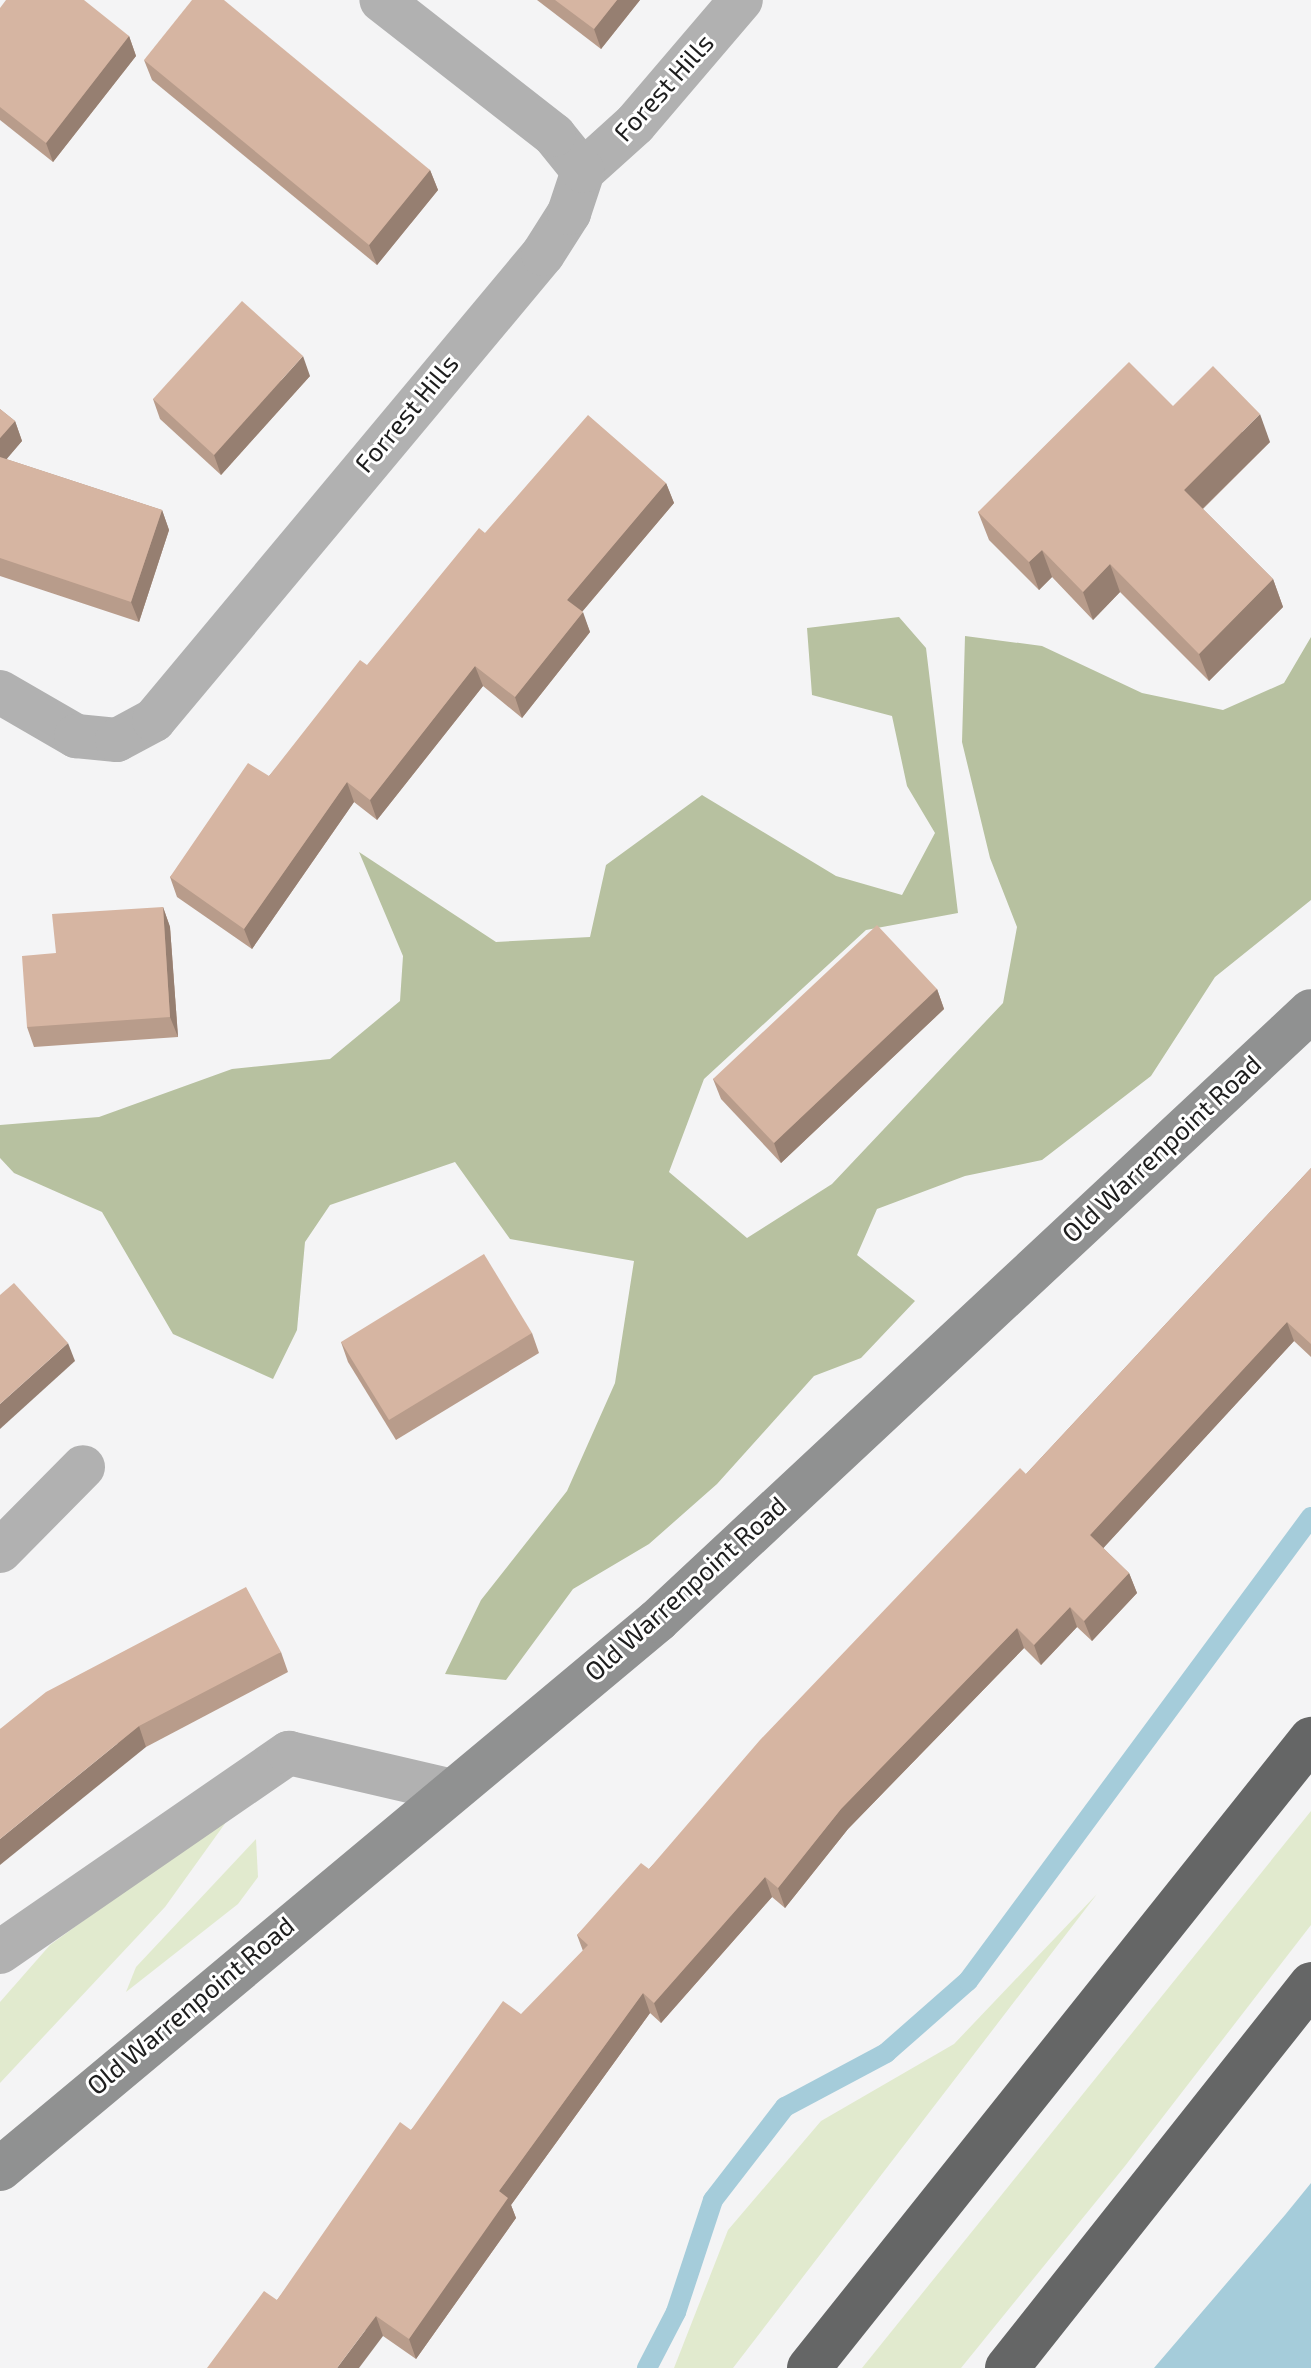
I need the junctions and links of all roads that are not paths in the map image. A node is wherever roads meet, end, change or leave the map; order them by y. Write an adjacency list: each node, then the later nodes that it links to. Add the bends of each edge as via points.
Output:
1 (381, 0): 3 (street, via 554,135)
2 (741, 0): 3 (street, Forest Hills, via 635,124)
3 (583, 171): 4 (street, Forrest Hills, via 543,254 154,720 117,740 76,736)
4 (0, 692)
5 (1311, 1011): 9 (street, Old Warrenpoint Road, via 657,1621)
6 (83, 1467): 7 (street)
7 (0, 1551)
8 (1311, 1739): 13 (highway)
9 (448, 1790): 10 (street, via 289,1753); 12 (street, Old Warrenpoint Road)
10 (0, 1952)
11 (1311, 1984): 14 (highway)
12 (0, 2169)
13 (809, 2368)
14 (1007, 2368)

